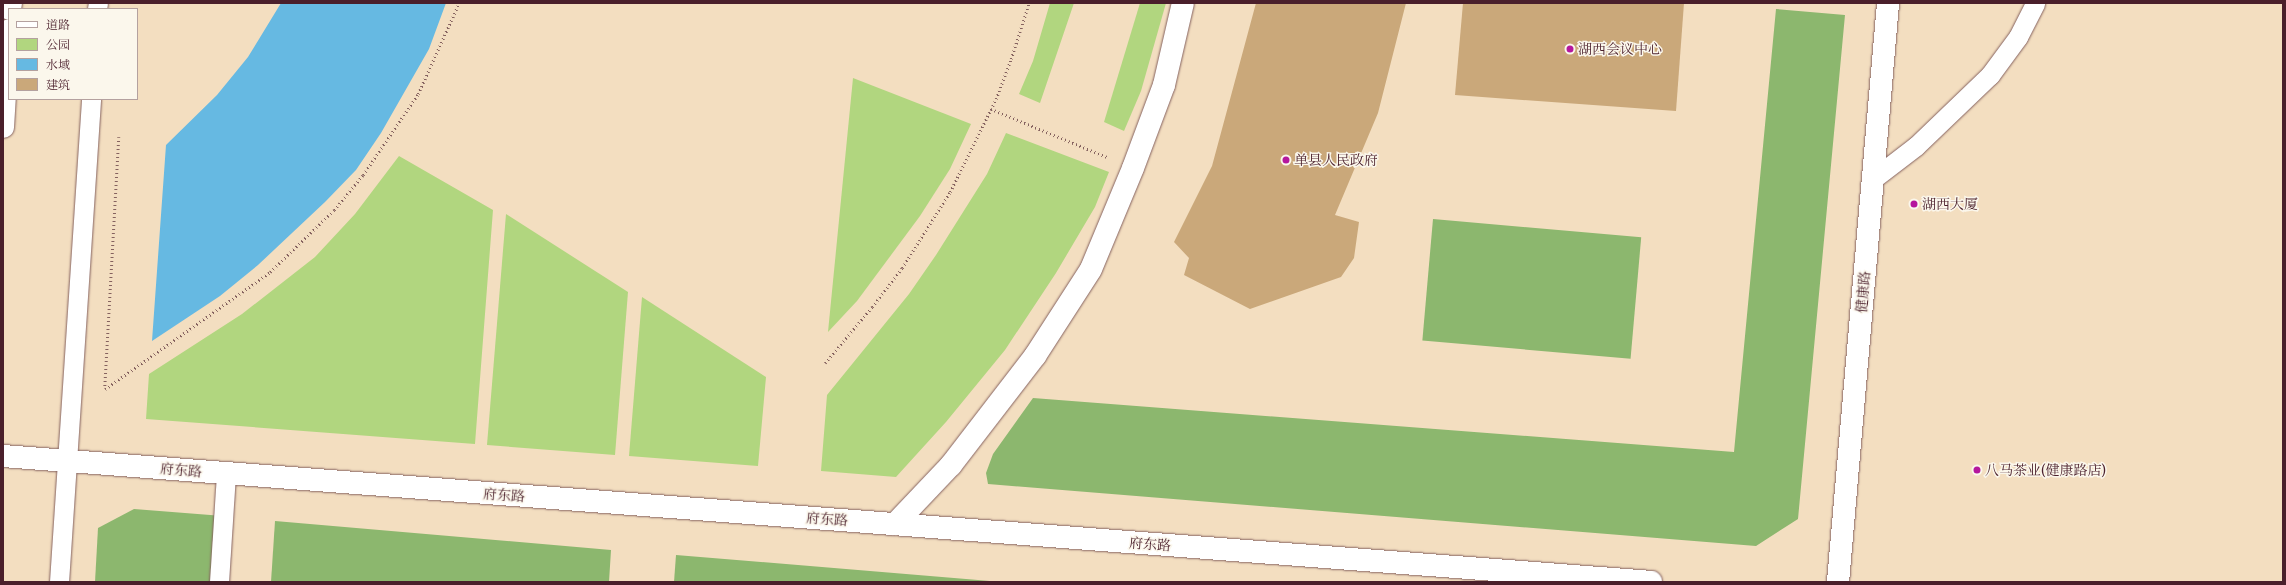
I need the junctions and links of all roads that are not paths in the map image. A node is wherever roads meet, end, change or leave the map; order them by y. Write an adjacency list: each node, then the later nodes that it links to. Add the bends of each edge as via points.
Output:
1 (1183, 3): 11 (street, via 1164,85 1091,269 1035,356 951,465)
2 (1888, 3): 7 (street, 健康路)
3 (2035, 3): 7 (lane, via 2018,37 1990,75 1916,146)
4 (8, 46): 6 (street)
5 (91, 100): 9 (lane)
6 (3, 127)
7 (1873, 179): 15 (street, 健康路)
8 (3, 456): 9 (street, 府东路)
9 (67, 460): 10 (street, 府东路); 12 (lane)
10 (226, 474): 11 (street, 府东路); 13 (lane)
11 (895, 524): 14 (street, 府东路)
12 (59, 582)
13 (219, 582)
14 (1651, 582)
15 (1838, 582)

